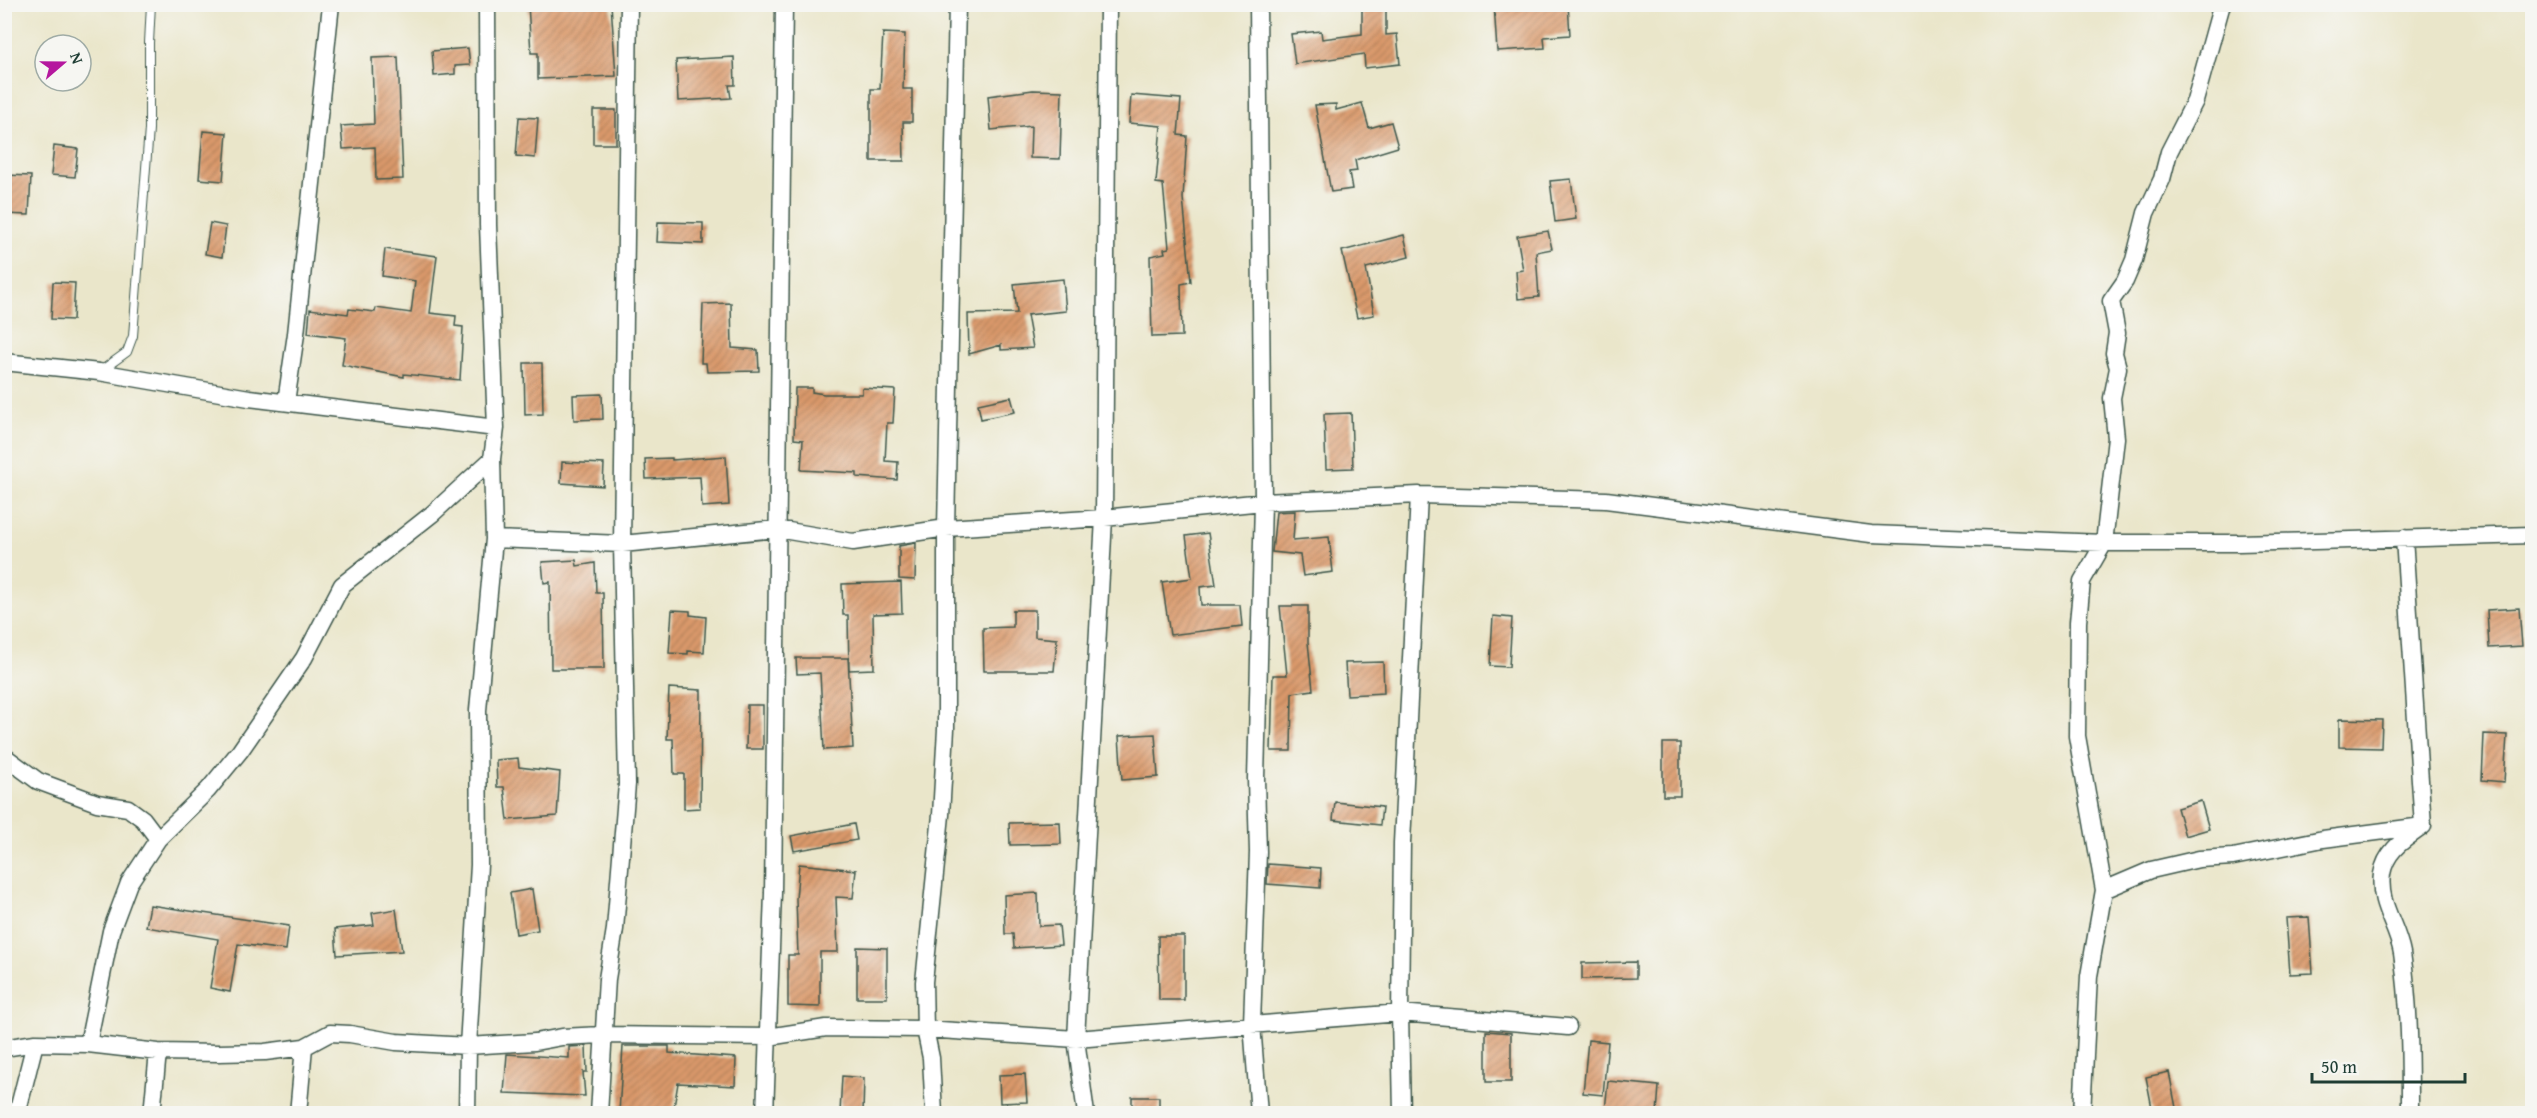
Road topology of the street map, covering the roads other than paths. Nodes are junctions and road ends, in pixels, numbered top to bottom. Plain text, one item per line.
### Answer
1 (151, 4) edge
2 (331, 4) edge
3 (487, 4) edge
4 (629, 4) edge
5 (784, 4) edge
6 (957, 4) edge
7 (1108, 4) edge
8 (1258, 4) edge
9 (2222, 4) edge
10 (4, 362) edge
11 (99, 372) junction
12 (286, 402) junction
13 (496, 428) junction
14 (492, 459) junction
15 (1419, 495) junction
16 (1263, 502) junction
17 (1104, 518) junction
18 (946, 528) junction
19 (777, 529) junction
20 (2532, 535) edge
21 (2404, 538) junction
22 (494, 539) junction
23 (2104, 543) junction
24 (622, 544) junction
25 (4, 756) edge
26 (2423, 826) junction
27 (158, 839) junction
28 (2104, 890) junction
29 (1400, 1013) junction
30 (1252, 1024) junction
31 (1568, 1027) dead end
32 (925, 1029) junction
33 (602, 1035) junction
34 (768, 1037) junction
35 (1076, 1039) junction
36 (35, 1043) junction
37 (88, 1044) junction
38 (468, 1046) junction
39 (304, 1047) junction
40 (4, 1048) edge
41 (158, 1052) junction
42 (17, 1113) edge
43 (152, 1113) edge
44 (298, 1113) edge
45 (467, 1113) edge
46 (599, 1113) edge
47 (765, 1113) edge
48 (934, 1113) edge
49 (1086, 1113) edge
50 (1259, 1113) edge
51 (1401, 1113) edge
52 (2082, 1113) edge
53 (2410, 1113) edge

1 - 11 lane
2 - 12 street
3 - 13 street
4 - 24 street
5 - 19 street
6 - 18 street
7 - 17 street
8 - 16 street
9 - 23 street
10 - 11 street
11 - 12 street
12 - 13 street
13 - 14 street
14 - 22 street
14 - 27 street
15 - 16 street
15 - 23 street
15 - 29 street
16 - 17 street
16 - 30 street
17 - 18 street
17 - 35 street
18 - 19 street
18 - 32 street
19 - 24 street
19 - 34 street
20 - 21 street
21 - 23 street
21 - 26 street
22 - 24 street
22 - 38 street
23 - 28 street
24 - 33 street
25 - 27 street
26 - 28 street
26 - 53 street
27 - 37 street
28 - 52 street
29 - 30 street
29 - 31 street
29 - 51 street
30 - 35 street
30 - 50 street
32 - 34 street
32 - 35 street
32 - 48 street
33 - 34 street
33 - 38 street
33 - 46 street
34 - 47 street
35 - 49 street
36 - 37 street
36 - 40 street
36 - 42 street
37 - 41 street
38 - 39 street
38 - 45 street
39 - 41 street
39 - 44 street
41 - 43 street

